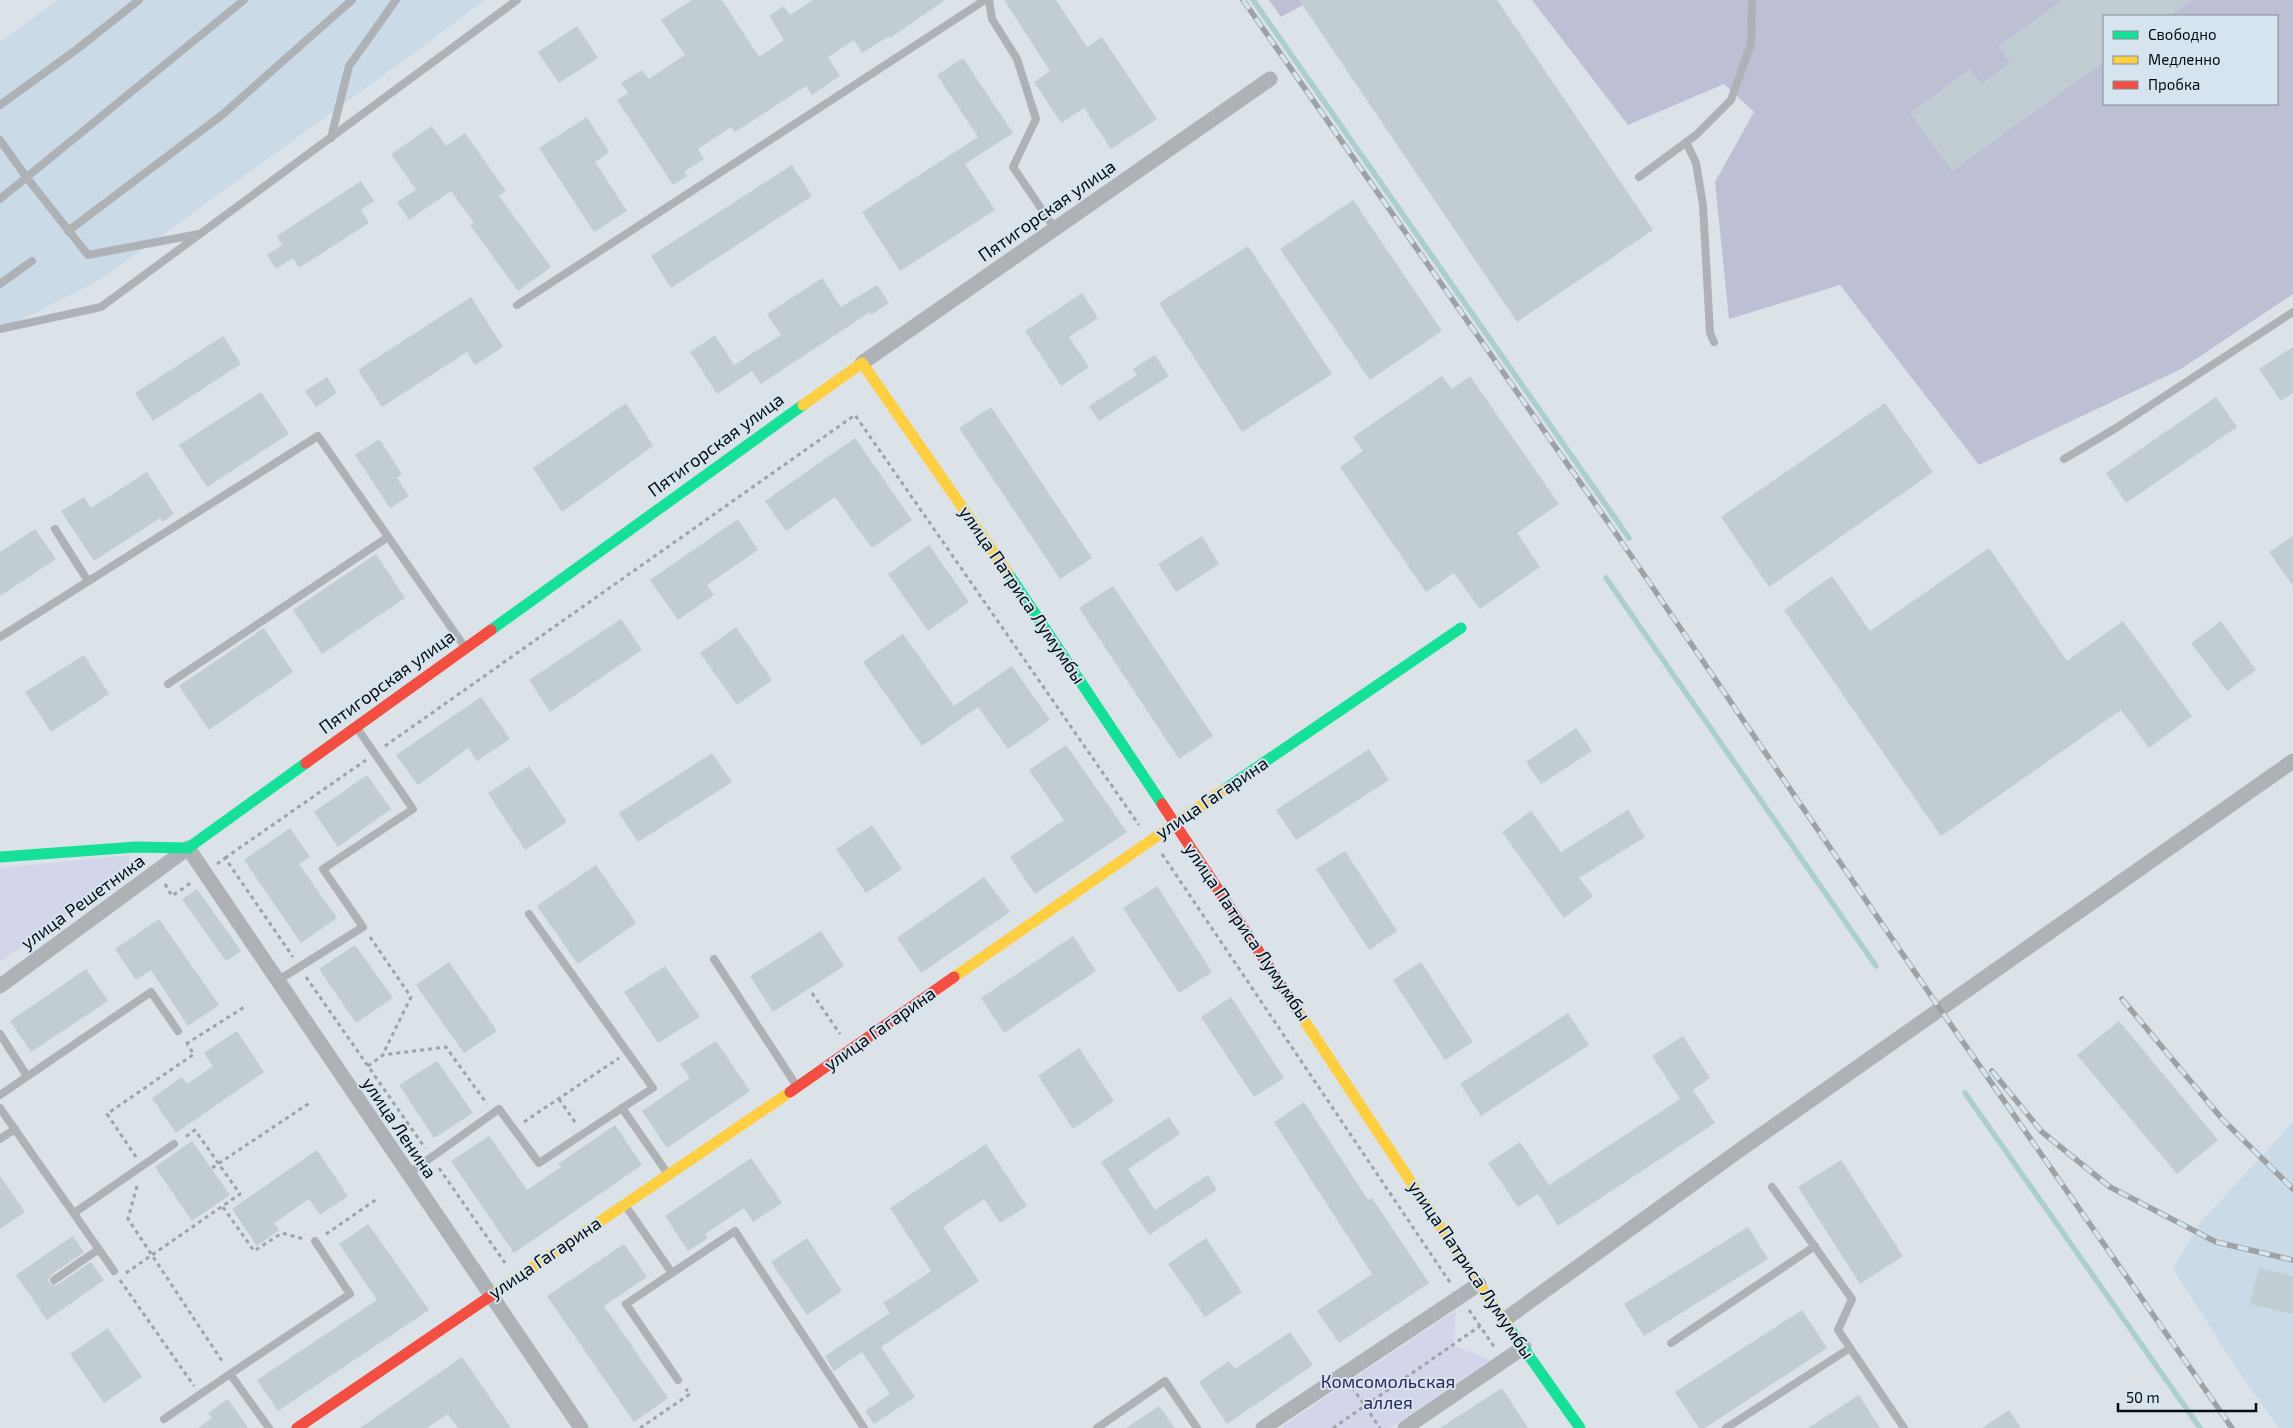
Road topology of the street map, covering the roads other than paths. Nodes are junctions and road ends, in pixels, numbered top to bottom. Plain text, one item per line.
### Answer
1 (138, 0) edge
2 (244, 0) edge
3 (352, 0) edge
4 (396, 0) edge
5 (517, 0) edge
6 (987, 0) edge
7 (1755, 0) edge
8 (1270, 78) dead end
9 (0, 105) edge
10 (331, 138) junction
11 (0, 140) edge
12 (1686, 142) junction
13 (1639, 177) dead end
14 (27, 178) junction
15 (0, 199) edge
16 (1054, 229) junction
17 (68, 231) junction
18 (200, 234) junction
19 (32, 260) dead end
20 (0, 284) edge
21 (517, 305) dead end
22 (2293, 312) edge
23 (0, 329) edge
24 (1714, 342) dead end
25 (862, 364) junction
26 (2064, 459) dead end
27 (55, 529) dead end
28 (388, 537) junction
29 (88, 581) junction
30 (1461, 628) dead end
31 (0, 637) edge
32 (466, 648) junction
33 (168, 684) dead end
34 (356, 727) junction
35 (2293, 761) edge
36 (1175, 823) junction
37 (188, 848) junction
38 (0, 857) edge
39 (529, 914) dead end
40 (714, 959) dead end
41 (277, 981) junction
42 (0, 986) edge
43 (178, 1031) road end
44 (0, 1034) edge
45 (27, 1076) junction
46 (797, 1087) junction
47 (0, 1095) edge
48 (0, 1108) edge
49 (622, 1108) junction
50 (15, 1129) junction
51 (0, 1139) edge
52 (174, 1144) road end
53 (408, 1174) junction
54 (668, 1174) junction
55 (1772, 1187) dead end
56 (624, 1204) junction
57 (74, 1213) junction
58 (315, 1241) road end
59 (1815, 1246) junction
60 (99, 1249) junction
61 (114, 1270) dead end
62 (672, 1273) junction
63 (54, 1280) dead end
64 (1479, 1284) junction
65 (491, 1295) junction
66 (1504, 1320) junction
67 (1671, 1343) dead end
68 (1524, 1347) junction
69 (1850, 1348) junction
70 (230, 1374) junction
71 (678, 1380) road end
72 (164, 1419) dead end
73 (311, 1424) edge
74 (269, 1428) edge
75 (297, 1428) edge
76 (581, 1428) edge
77 (864, 1428) edge
78 (1097, 1428) edge
79 (1197, 1428) edge
80 (1263, 1428) edge
81 (1405, 1428) edge
82 (1580, 1428) edge
83 (1726, 1428) edge
84 (1904, 1428) edge

1 - 9 lane
2 - 14 lane
3 - 17 lane
4 - 10 lane
5 - 10 lane
6 - 16 lane
6 - 21 lane
7 - 12 lane
8 - 16 street, Пятигорская улица
10 - 18 lane
11 - 14 lane
12 - 13 lane
12 - 24 lane
14 - 15 lane
14 - 17 lane
16 - 25 street, Пятигорская улица
17 - 18 lane
18 - 23 lane
19 - 20 lane
22 - 26 lane
25 - 32 street, Пятигорская улица
25 - 36 street, улица Патриса Лумумбы
27 - 29 lane
28 - 29 lane
28 - 32 lane
28 - 33 lane
29 - 31 lane
30 - 36 street, улица Гагарина
32 - 34 street, Пятигорская улица
34 - 37 street, Пятигорская улица
34 - 41 lane
35 - 66 street
36 - 46 street, улица Гагарина
36 - 64 street, улица Патриса Лумумбы
37 - 38 street
37 - 41 street, улица Ленина
37 - 42 street, улица Решетника
39 - 49 lane
40 - 46 lane
41 - 53 street, улица Ленина
43 - 45 lane
44 - 45 lane
45 - 47 lane
46 - 54 street, улица Гагарина
48 - 50 lane
49 - 53 lane
49 - 54 lane
50 - 51 lane
50 - 57 lane
52 - 57 lane
53 - 65 street, улица Ленина
54 - 56 street, улица Гагарина
55 - 59 lane
56 - 62 lane
56 - 65 street, улица Гагарина
57 - 60 lane
58 - 70 lane
59 - 67 lane
59 - 69 lane
60 - 61 lane
60 - 63 lane
62 - 71 lane
62 - 77 lane
64 - 66 street, улица Патриса Лумумбы
64 - 80 street
65 - 73 street, улица Гагарина
65 - 76 street, улица Ленина
66 - 68 street, улица Патриса Лумумбы
68 - 81 street
68 - 82 street, улица Патриса Лумумбы
69 - 83 lane
69 - 84 lane
70 - 72 lane
70 - 74 lane
73 - 75 street, улица Гагарина
78 - 79 lane

